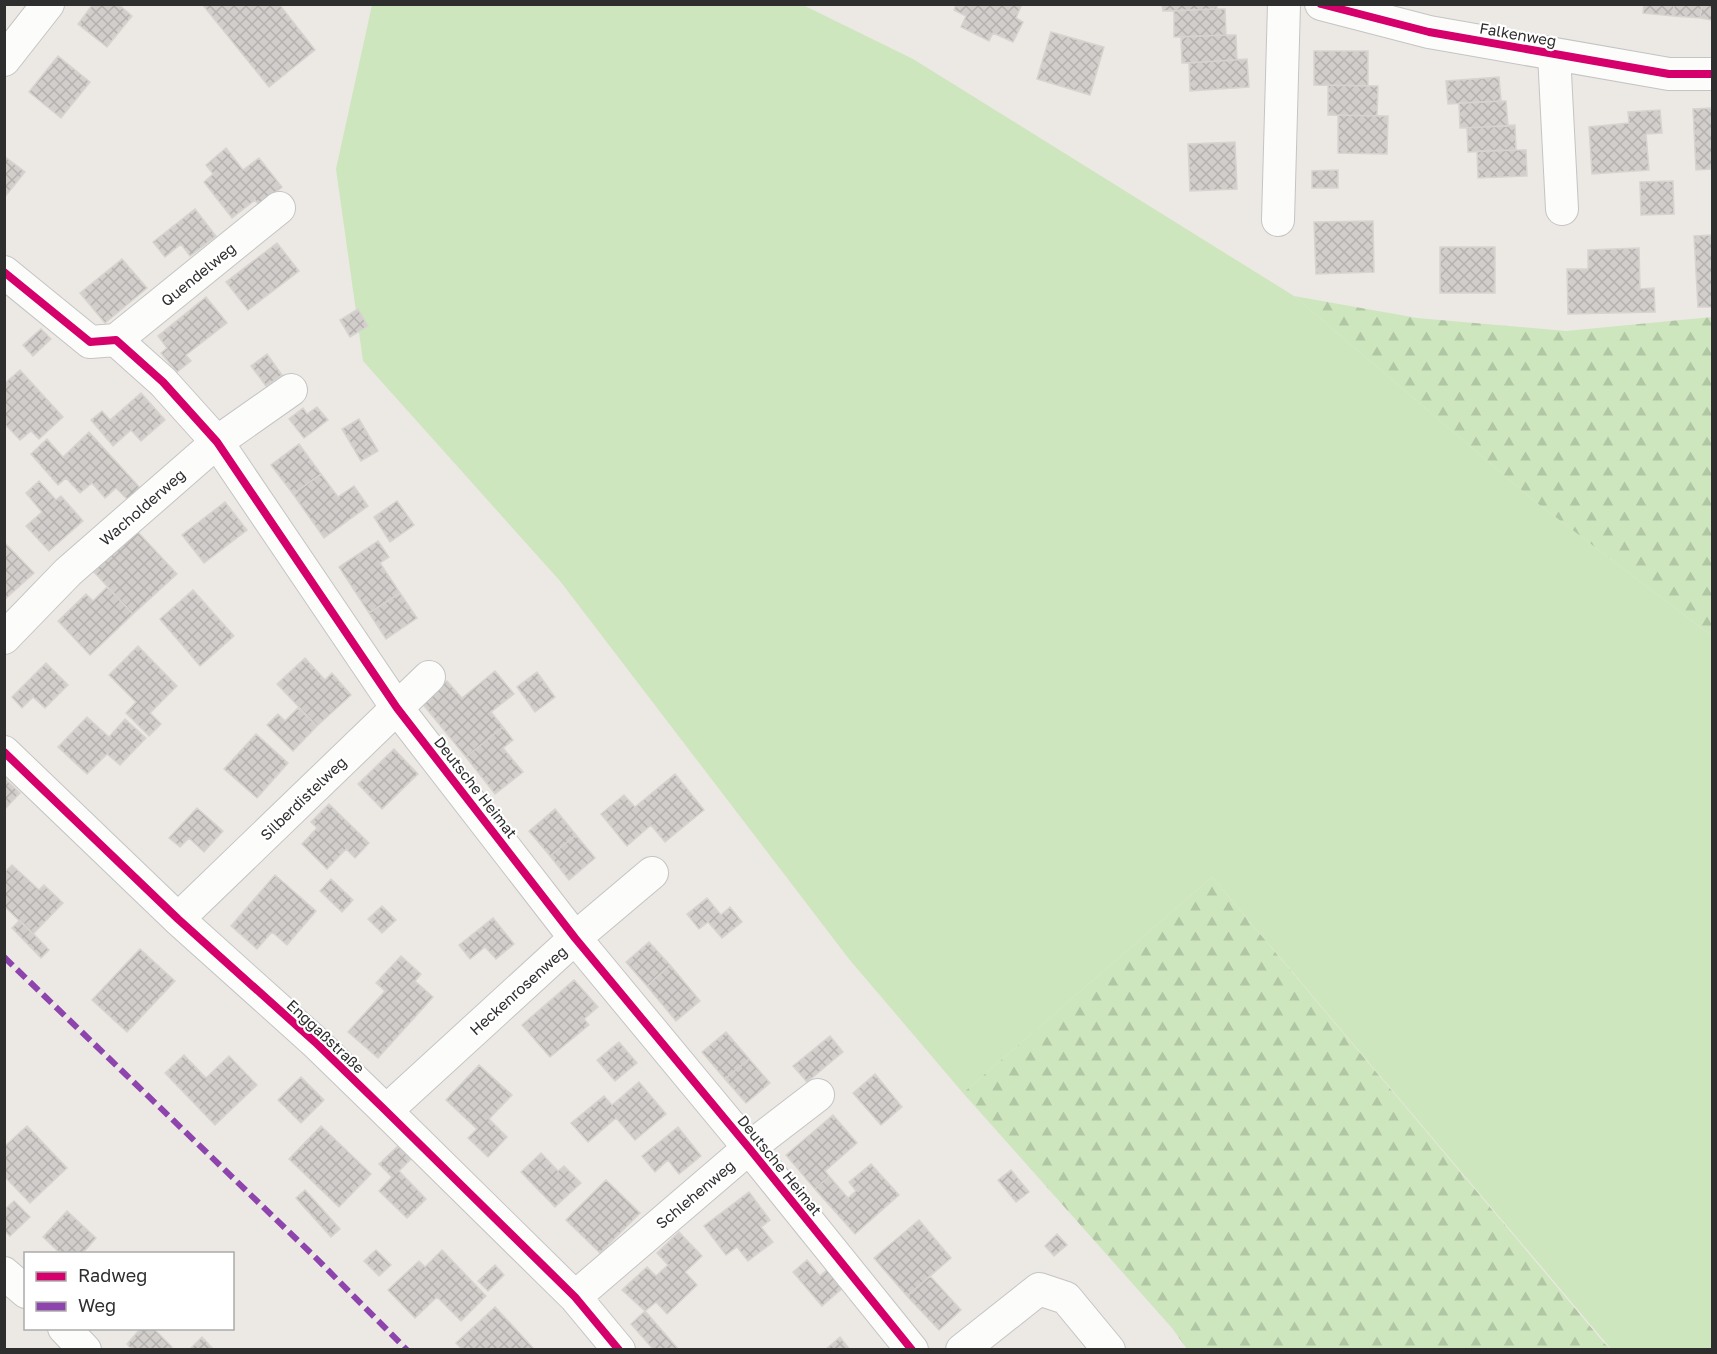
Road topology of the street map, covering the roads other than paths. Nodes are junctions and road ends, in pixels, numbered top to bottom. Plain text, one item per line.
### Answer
1 (48, 4) edge
2 (1284, 4) edge
3 (1321, 4) edge
4 (1554, 54) junction
5 (4, 60) edge
6 (1713, 74) edge
7 (279, 208) dead end
8 (1562, 209) dead end
9 (1278, 220) dead end
10 (4, 272) edge
11 (116, 340) junction
12 (291, 390) dead end
13 (217, 442) junction
14 (4, 638) edge
15 (429, 677) dead end
16 (397, 708) junction
17 (4, 752) edge
18 (652, 873) dead end
19 (178, 919) junction
20 (575, 938) junction
21 (818, 1095) dead end
22 (386, 1111) junction
23 (749, 1148) junction
24 (4, 1273) edge
25 (24, 1290) edge
26 (575, 1297) junction
27 (65, 1330) edge
28 (85, 1350) edge
29 (619, 1350) edge
30 (912, 1350) edge
31 (962, 1350) edge
32 (1109, 1350) edge

1 - 5 street
2 - 9 street
3 - 4 street, Falkenweg
4 - 6 street, Falkenweg
4 - 8 street, Falkenweg
7 - 11 street, Quendelweg
10 - 11 street
11 - 13 street, Deutsche Heimat
12 - 13 street, Wacholderweg
13 - 14 street, Wacholderweg
13 - 16 street, Deutsche Heimat
15 - 16 street, Silberdistelweg
16 - 19 street, Silberdistelweg
16 - 20 street, Deutsche Heimat
17 - 19 street, Enggaßstraße
18 - 20 street, Heckenrosenweg
19 - 22 street, Enggaßstraße
20 - 22 street, Heckenrosenweg
20 - 23 street, Deutsche Heimat
21 - 23 street, Schlehenweg
22 - 26 street, Enggaßstraße
23 - 26 street, Schlehenweg
23 - 30 street, Deutsche Heimat
24 - 25 street
26 - 29 street, Enggaßstraße
27 - 28 street
31 - 32 street

